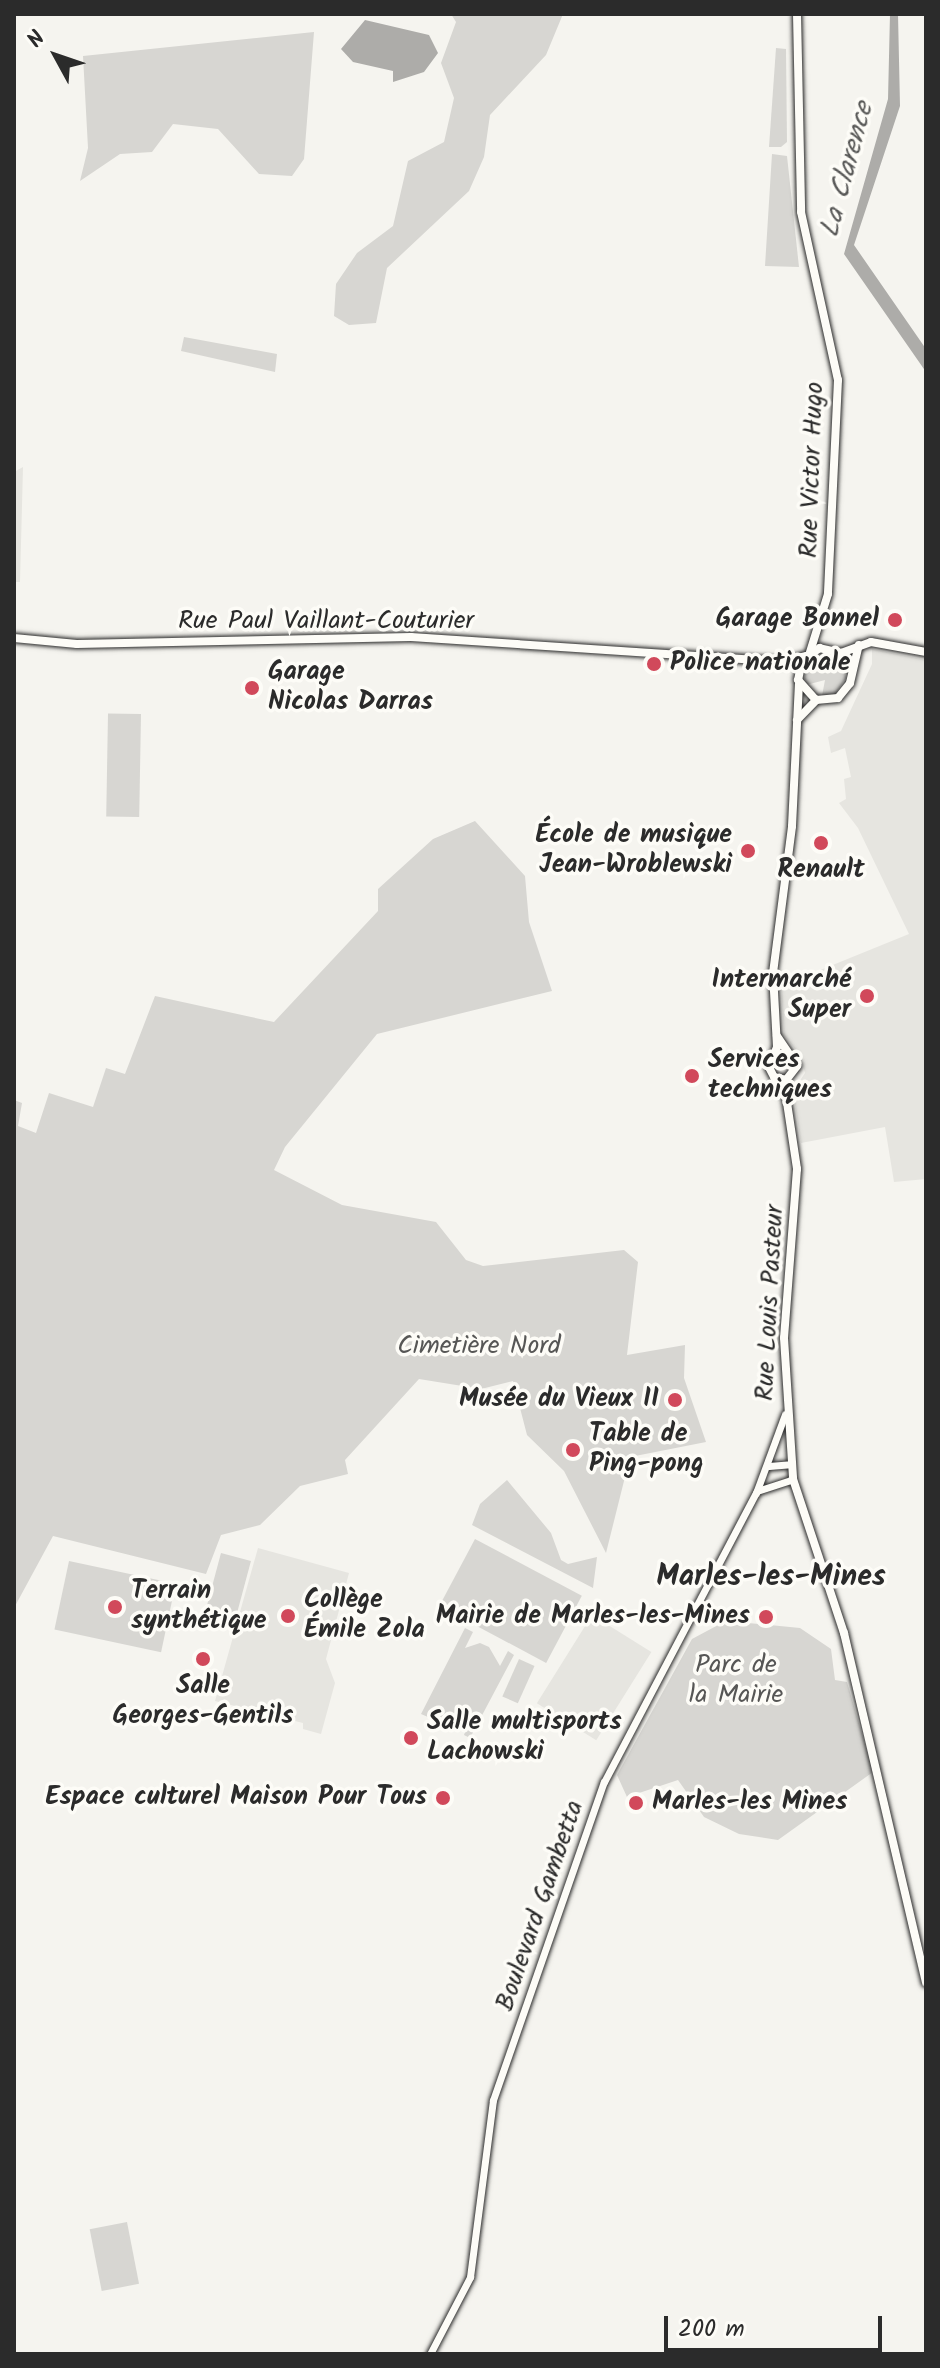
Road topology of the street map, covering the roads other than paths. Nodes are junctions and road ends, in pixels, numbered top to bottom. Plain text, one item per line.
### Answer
1 (797, 14) edge
2 (821, 627) junction
3 (14, 638) edge
4 (859, 645) junction
5 (831, 649) junction
6 (926, 652) edge
7 (841, 653) junction
8 (808, 654) junction
9 (783, 662) junction
10 (851, 669) junction
11 (799, 680) junction
12 (816, 700) junction
13 (795, 724) junction
14 (777, 1036) junction
15 (788, 1054) junction
16 (774, 1056) junction
17 (789, 1079) junction
18 (777, 1080) junction
19 (786, 1096) junction
20 (785, 1414) junction
21 (790, 1464) junction
22 (769, 1466) junction
23 (793, 1479) junction
24 (756, 1493) junction
25 (926, 1982) edge
26 (430, 2354) edge

1 - 2 main road, Rue Victor Hugo
2 - 5 main road
2 - 8 main road, Rue Victor Hugo
3 - 9 main road, Rue Paul Vaillant-Couturier
4 - 6 main road
4 - 7 main road
4 - 10 main road
5 - 7 main road
5 - 8 main road
7 - 10 main road
8 - 9 main road, Rue Paul Vaillant-Couturier
8 - 11 main road
9 - 11 main road
10 - 12 main road
11 - 12 main road
11 - 13 main road
12 - 13 main road
13 - 14 main road
14 - 15 main road
14 - 16 main road
15 - 16 main road
15 - 17 main road
16 - 18 main road
17 - 18 main road
17 - 19 main road, Rue Louis Pasteur
18 - 19 main road, Rue Louis Pasteur
19 - 20 main road, Rue Louis Pasteur
20 - 21 main road, Rue Louis Pasteur
20 - 22 street, Boulevard Gambetta
21 - 22 street
21 - 23 main road, Rue Louis Pasteur
22 - 24 street, Boulevard Gambetta
23 - 24 street
23 - 25 main road, Rue Louis Pasteur
24 - 26 street, Boulevard Gambetta

